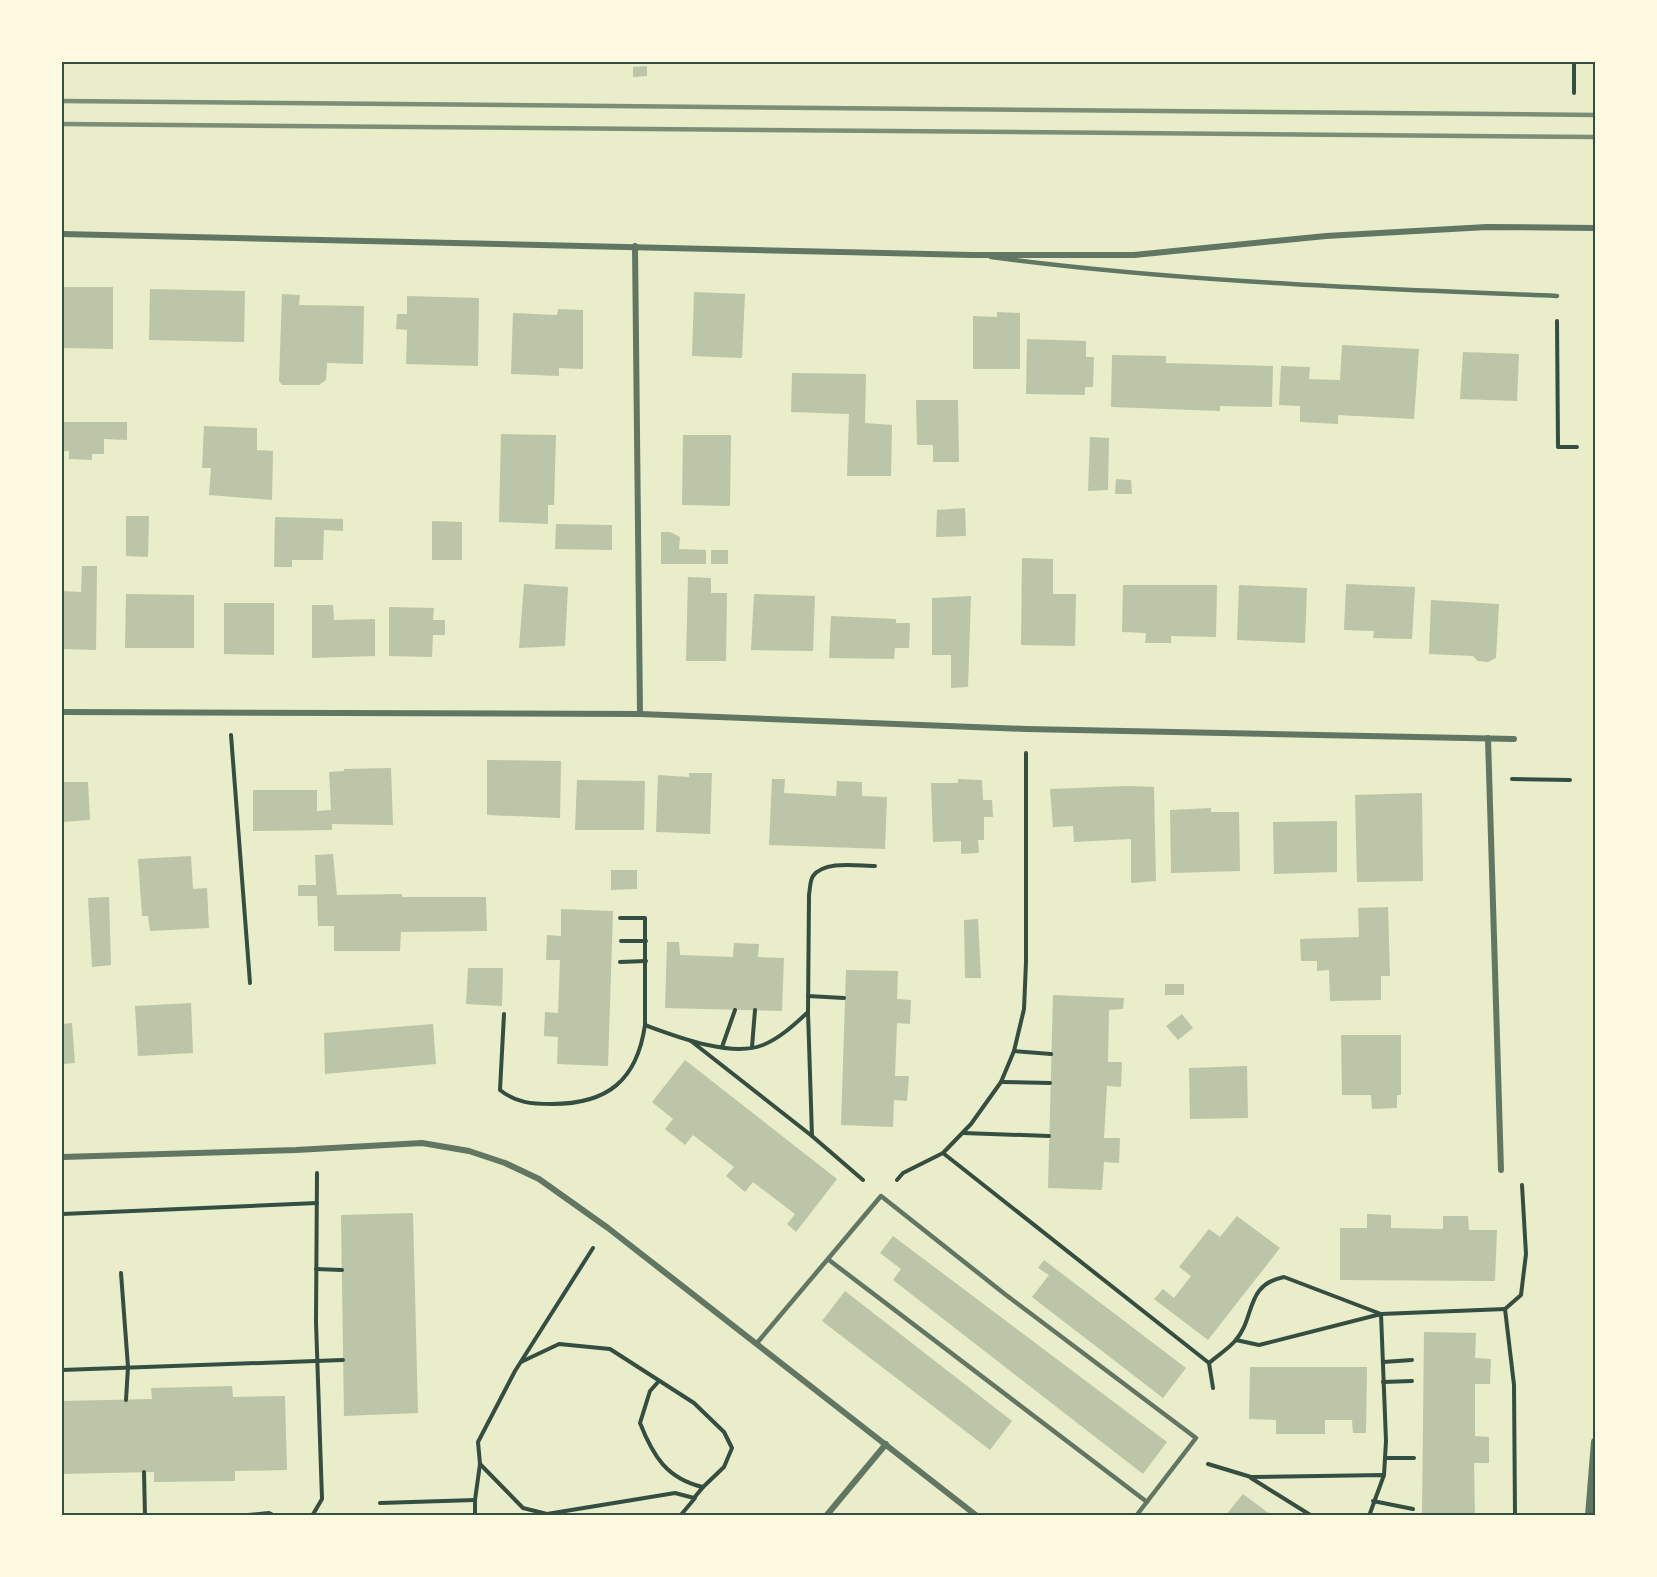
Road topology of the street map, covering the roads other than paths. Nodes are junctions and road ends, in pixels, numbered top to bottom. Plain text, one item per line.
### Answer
1 (1596, 228) edge
2 (62, 234) edge
3 (635, 246) junction
4 (972, 255) junction
5 (1557, 296) dead end
6 (62, 712) edge
7 (640, 714) junction
8 (1488, 738) junction
9 (1514, 739) dead end
10 (62, 1157) edge
11 (1501, 1170) road end
12 (829, 1260) junction
13 (757, 1344) junction
14 (1596, 1442) edge
15 (886, 1444) junction
16 (1148, 1502) junction
17 (826, 1515) edge
18 (977, 1515) edge
19 (1136, 1515) edge
20 (1590, 1515) edge

1 - 4 street
2 - 3 street
3 - 4 street
3 - 7 street
4 - 5 lane
6 - 7 street
7 - 8 street
8 - 9 street
8 - 11 street
10 - 13 street
12 - 13 lane
12 - 16 lane
12 - 16 lane
13 - 15 street
14 - 20 street
15 - 17 street
15 - 18 street
16 - 19 lane

